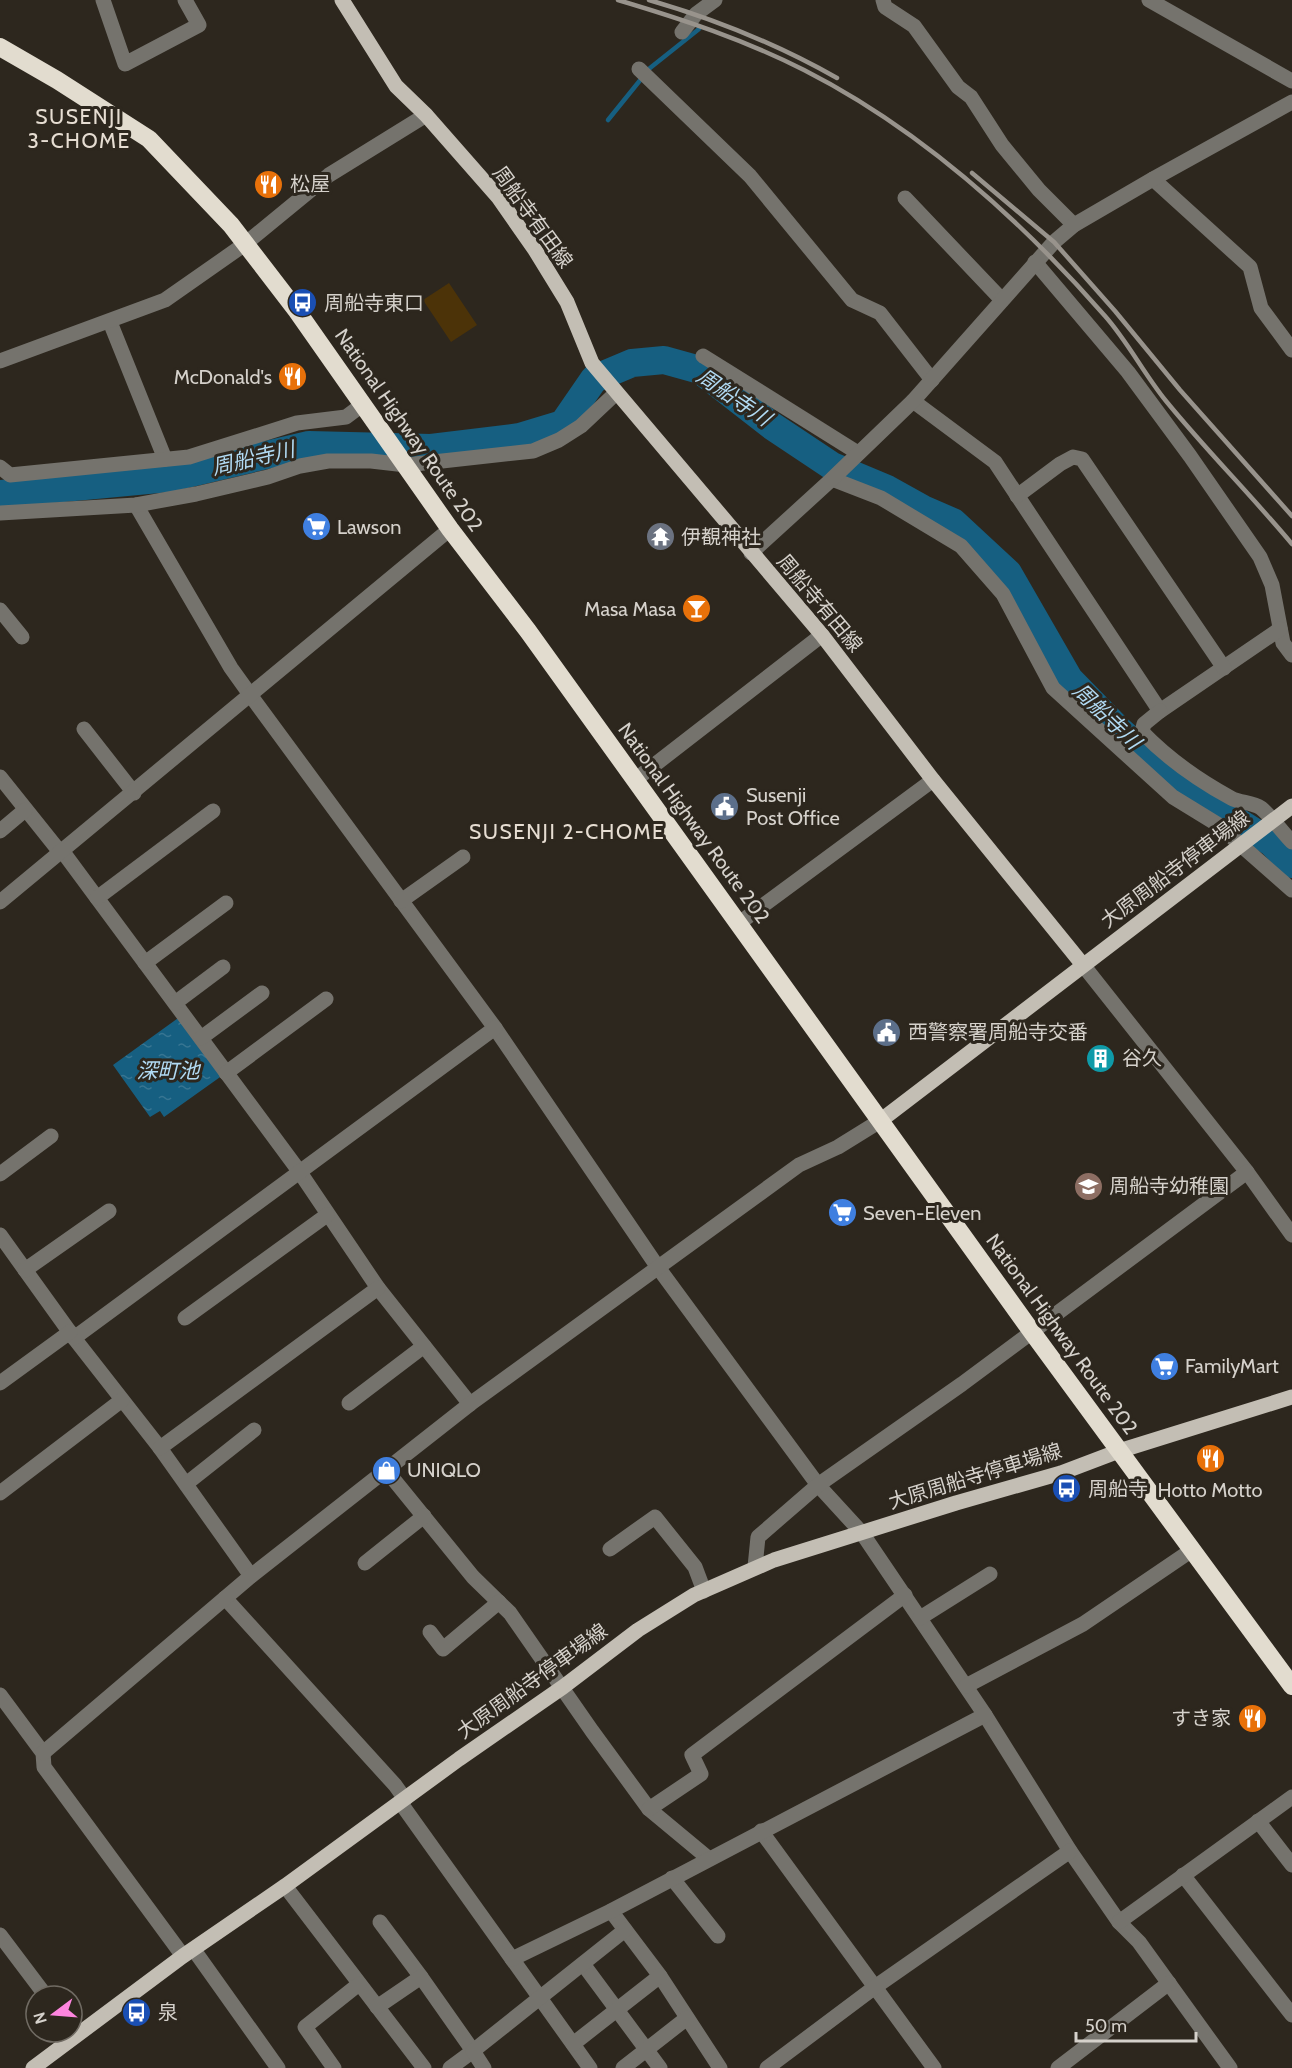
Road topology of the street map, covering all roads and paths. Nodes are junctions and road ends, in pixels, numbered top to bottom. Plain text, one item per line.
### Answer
1 (103, 0) edge
2 (185, 0) edge
3 (342, 0) edge
4 (716, 0) edge
5 (883, 0) edge
6 (1149, 0) edge
7 (682, 32) dead end
8 (1, 51) edge
9 (643, 73) dead end
10 (1292, 81) edge
11 (1292, 102) edge
12 (426, 115) junction
13 (1153, 179) junction
14 (905, 198) dead end
15 (1074, 225) junction
16 (245, 244) junction
17 (1035, 262) junction
18 (1002, 300) junction
19 (110, 322) junction
20 (1292, 350) edge
21 (703, 356) dead end
22 (0, 361) edge
23 (932, 380) junction
24 (616, 393) junction
25 (914, 401) junction
26 (362, 405) junction
27 (855, 457) junction
28 (165, 459) junction
29 (401, 459) junction
30 (0, 467) edge
31 (832, 479) junction
32 (1017, 496) junction
33 (136, 505) junction
34 (0, 513) edge
35 (450, 529) junction
36 (751, 553) junction
37 (0, 610) edge
38 (1280, 629) junction
39 (822, 635) junction
40 (22, 637) dead end
41 (1292, 655) edge
42 (1224, 668) junction
43 (251, 696) junction
44 (1160, 711) junction
45 (84, 729) dead end
46 (0, 777) edge
47 (634, 780) junction
48 (933, 780) junction
49 (134, 793) junction
50 (1292, 806) edge
51 (25, 810) junction
52 (213, 811) dead end
53 (1272, 822) junction
54 (0, 831) edge
55 (1246, 842) junction
56 (1292, 842) edge
57 (63, 852) junction
58 (463, 857) dead end
59 (1292, 890) edge
60 (97, 898) junction
61 (401, 901) junction
62 (0, 902) edge
63 (226, 903) dead end
64 (738, 924) junction
65 (145, 963) junction
66 (1083, 965) junction
67 (223, 967) dead end
68 (262, 993) dead end
69 (326, 999) dead end
70 (175, 1003) junction
71 (495, 1028) junction
72 (201, 1038) junction
73 (226, 1073) junction
74 (880, 1121) junction
75 (51, 1136) dead end
76 (299, 1171) junction
77 (1247, 1172) junction
78 (0, 1174) edge
79 (109, 1211) dead end
80 (327, 1215) junction
81 (0, 1235) edge
82 (1292, 1235) edge
83 (657, 1266) junction
84 (25, 1270) junction
85 (378, 1288) junction
86 (185, 1318) dead end
87 (1032, 1332) junction
88 (72, 1335) junction
89 (424, 1346) junction
90 (0, 1383) edge
91 (1292, 1397) edge
92 (122, 1400) junction
93 (349, 1403) dead end
94 (470, 1404) junction
95 (254, 1430) dead end
96 (160, 1448) junction
97 (1119, 1451) junction
98 (386, 1470) junction
99 (186, 1484) junction
100 (818, 1485) junction
101 (0, 1493) edge
102 (424, 1516) junction
103 (862, 1533) junction
104 (610, 1549) dead end
105 (1192, 1550) junction
106 (365, 1563) dead end
107 (755, 1568) junction
108 (990, 1574) dead end
109 (251, 1576) junction
110 (704, 1591) junction
111 (905, 1594) junction
112 (225, 1598) junction
113 (499, 1602) junction
114 (920, 1618) junction
115 (430, 1632) dead end
116 (966, 1686) junction
117 (1292, 1686) edge
118 (563, 1687) junction
119 (0, 1695) edge
120 (985, 1715) junction
121 (43, 1753) junction
122 (1292, 1797) edge
123 (403, 1800) junction
124 (648, 1809) junction
125 (1258, 1821) junction
126 (761, 1831) junction
127 (1070, 1851) junction
128 (708, 1858) junction
129 (1292, 1865) edge
130 (1184, 1875) junction
131 (672, 1878) junction
132 (285, 1886) junction
133 (610, 1911) junction
134 (380, 1922) dead end
135 (1119, 1922) junction
136 (625, 1930) junction
137 (0, 1935) edge
138 (718, 1936) dead end
139 (188, 1953) junction
140 (512, 1959) junction
141 (583, 1964) junction
142 (660, 1976) junction
143 (421, 1977) junction
144 (1169, 1983) junction
145 (36, 1984) edge
146 (359, 1984) junction
147 (875, 1988) junction
148 (540, 1998) junction
149 (377, 2007) junction
150 (617, 2010) junction
151 (1292, 2015) edge
152 (687, 2018) junction
153 (84, 2027) edge
154 (62, 2044) edge
155 (573, 2044) junction
156 (646, 2050) junction
157 (473, 2051) junction
158 (926, 2065) edge
159 (715, 2066) edge
160 (1226, 2067) edge
161 (33, 2068) edge
162 (278, 2068) edge
163 (334, 2068) edge
164 (424, 2068) edge
165 (450, 2068) edge
166 (484, 2068) edge
167 (590, 2068) edge
168 (623, 2068) edge
169 (660, 2068) edge
170 (767, 2068) edge
171 (1058, 2068) edge

1 - 2 street
3 - 12 main road, 周船寺有田線
4 - 7 street
5 - 15 street
6 - 10 street
8 - 16 highway, National Highway Route 202
9 - 23 street
11 - 13 street
12 - 16 street
12 - 24 main road, 周船寺有田線
13 - 15 street
13 - 20 street
14 - 18 street
15 - 17 street
16 - 19 street
16 - 26 highway, National Highway Route 202
17 - 18 street
17 - 38 street
18 - 23 street
19 - 22 street
19 - 28 street
21 - 27 street
23 - 25 street
24 - 29 street
24 - 36 main road, 周船寺有田線
25 - 27 street
25 - 32 street
26 - 28 street
26 - 29 highway, National Highway Route 202
27 - 31 street
28 - 30 street
29 - 33 street
29 - 35 highway, National Highway Route 202
31 - 36 street
31 - 55 street
32 - 42 street
32 - 44 street
33 - 34 street
33 - 43 street
35 - 43 street
35 - 47 highway, National Highway Route 202
36 - 39 main road, 周船寺有田線
37 - 40 street
38 - 41 street
38 - 42 street
39 - 47 street
39 - 48 main road, 周船寺有田線
42 - 44 street
43 - 49 street
43 - 61 street
44 - 53 street
45 - 49 street
46 - 51 street
47 - 64 highway, National Highway Route 202
48 - 64 street
48 - 66 main road, 周船寺有田線
49 - 57 street
50 - 53 main road, 大原周船寺停車場線
51 - 54 street
51 - 57 street
52 - 60 street
53 - 55 main road, 大原周船寺停車場線
53 - 56 street
55 - 59 street
55 - 66 main road, 大原周船寺停車場線
57 - 60 street
57 - 62 street
58 - 61 street
60 - 65 street
61 - 71 street
63 - 65 street
64 - 74 highway, National Highway Route 202
65 - 70 street
66 - 74 main road
66 - 77 street
67 - 70 street
68 - 72 street
69 - 73 street
70 - 72 street
71 - 76 street
71 - 83 street
72 - 73 street
73 - 76 street
74 - 83 street
74 - 87 highway, National Highway Route 202
75 - 78 street
76 - 80 street
76 - 88 street
77 - 82 street
77 - 87 street
79 - 84 street
80 - 85 street
80 - 86 street
81 - 84 street
83 - 94 street
83 - 100 street
84 - 88 street
85 - 89 street
85 - 96 street
87 - 97 highway, National Highway Route 202
87 - 100 street
88 - 90 street
88 - 92 street
89 - 93 street
89 - 94 street
91 - 97 main road, 大原周船寺停車場線
92 - 96 street
92 - 101 street
94 - 98 street
95 - 99 street
96 - 99 street
97 - 103 main road, 大原周船寺停車場線
97 - 105 highway, National Highway Route 202
98 - 102 street
98 - 109 street
99 - 109 street
100 - 103 street
100 - 107 street
102 - 106 street
102 - 113 street
103 - 107 main road, 大原周船寺停車場線
103 - 111 street
104 - 110 street
105 - 116 street
105 - 117 highway, National Highway Route 202
107 - 110 main road, 大原周船寺停車場線
108 - 114 street
109 - 112 street
110 - 118 main road, 大原周船寺停車場線
111 - 114 street
111 - 124 street
112 - 121 street
112 - 123 street
113 - 115 street
113 - 118 street
114 - 116 street
116 - 120 street
118 - 123 main road, 大原周船寺停車場線
118 - 124 street
119 - 121 street
120 - 126 street
120 - 127 street
121 - 139 street
122 - 125 street
123 - 132 main road, 大原周船寺停車場線
123 - 140 street
124 - 128 street
125 - 129 street
125 - 130 street
126 - 128 street
126 - 147 street
127 - 135 street
127 - 147 street
128 - 131 street
130 - 135 street
130 - 151 street
131 - 133 street
131 - 138 street
132 - 139 main road, 大原周船寺停車場線
132 - 146 street
133 - 136 street
133 - 140 street
134 - 143 street
135 - 144 street
136 - 141 street
136 - 142 street
137 - 145 street
139 - 153 main road, 大原周船寺停車場線
139 - 162 street
140 - 148 street
141 - 148 street
141 - 150 street
142 - 150 street
142 - 152 street
143 - 149 street
143 - 157 street
144 - 160 street
144 - 171 street
146 - 149 street
146 - 163 street
147 - 158 street
147 - 170 street
148 - 155 street
148 - 157 street
149 - 164 street
150 - 155 street
150 - 156 street
152 - 156 street
152 - 159 street
154 - 161 main road, 大原周船寺停車場線
155 - 167 street
156 - 168 street
156 - 169 street
157 - 165 street
157 - 166 street

